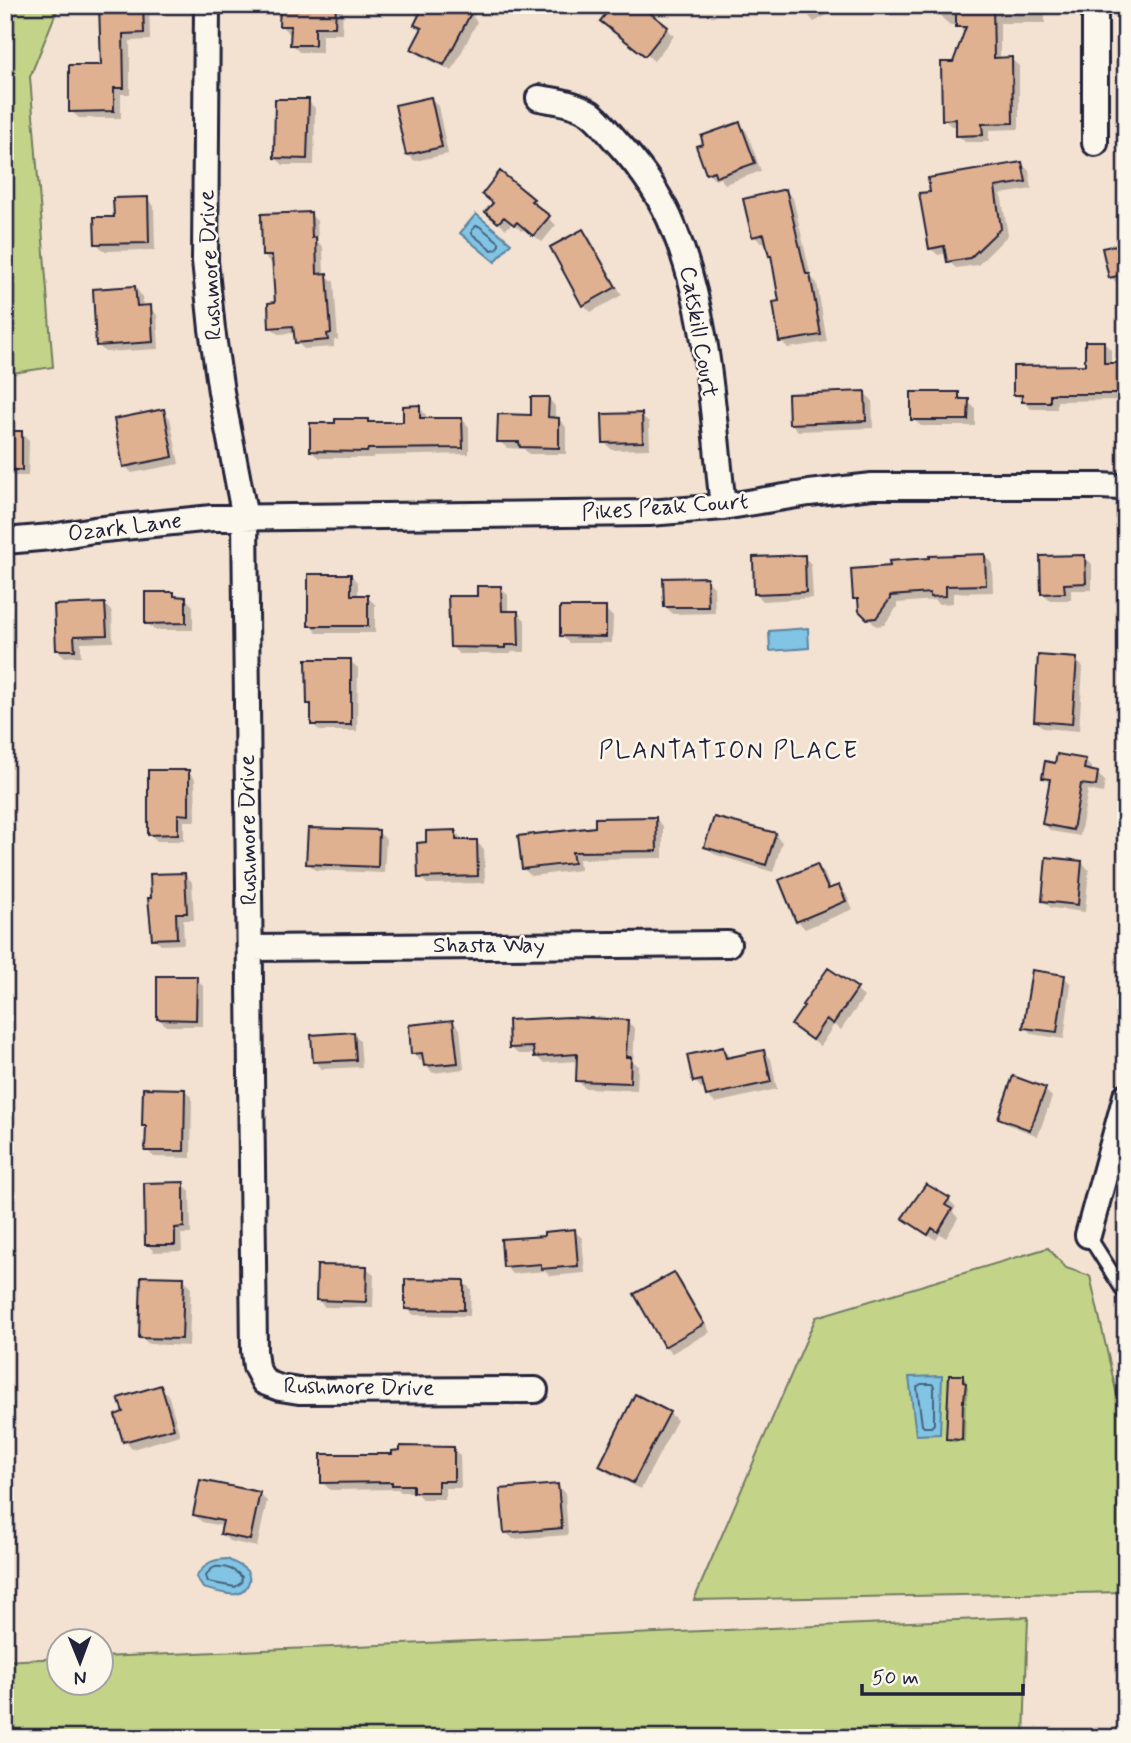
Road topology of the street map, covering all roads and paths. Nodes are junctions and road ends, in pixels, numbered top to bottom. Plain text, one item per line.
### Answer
1 (207, 5) edge
2 (1096, 5) edge
3 (539, 99) dead end
4 (1095, 143) dead end
5 (1126, 490) edge
6 (723, 507) junction
7 (244, 518) junction
8 (5, 541) edge
9 (728, 944) dead end
10 (250, 948) junction
11 (1126, 1096) edge
12 (1088, 1235) joint
13 (1126, 1295) edge
14 (536, 1390) dead end

1 - 7 street, Rushmore Drive
2 - 4 street
3 - 6 street, Catskill Court
5 - 6 street, Pikes Peak Court
6 - 7 street, Pikes Peak Court
7 - 8 street, Ozark Lane
7 - 10 street, Rushmore Drive
9 - 10 street, Shasta Way
10 - 14 street, Rushmore Drive
11 - 12 street
12 - 13 lane

